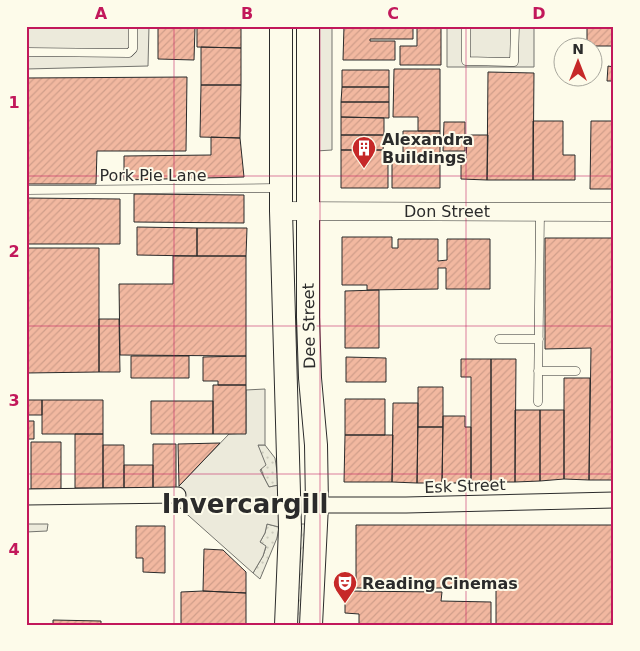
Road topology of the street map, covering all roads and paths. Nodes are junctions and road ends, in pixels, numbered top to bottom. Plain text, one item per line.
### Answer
1 (133, 26) edge
2 (281, 26) edge
3 (308, 26) edge
4 (466, 26) edge
5 (515, 26) edge
6 (26, 52) edge
7 (280, 188) junction
8 (26, 190) edge
9 (281, 211) junction
10 (308, 211) junction
11 (540, 212) junction
12 (614, 212) edge
13 (499, 339) dead end
14 (539, 339) junction
15 (538, 371) junction
16 (576, 371) dead end
17 (538, 402) dead end
18 (178, 494) dead end
19 (26, 497) edge
20 (614, 500) edge
21 (317, 505) junction
22 (286, 625) edge
23 (311, 625) edge

1 - 6 lane
2 - 7 main road, Dee Street
3 - 10 main road, Dee Street
4 - 5 lane
7 - 8 lane, Pork Pie Lane
7 - 9 main road, Dee Street
9 - 10 street, Don Street
9 - 22 main road, Dee Street
10 - 11 street, Don Street
10 - 21 main road, Dee Street
11 - 12 street, Don Street
11 - 14 lane
13 - 14 lane
14 - 15 lane
15 - 16 lane
15 - 17 lane
18 - 19 street
20 - 21 street, Esk Street
21 - 23 main road, Dee Street

